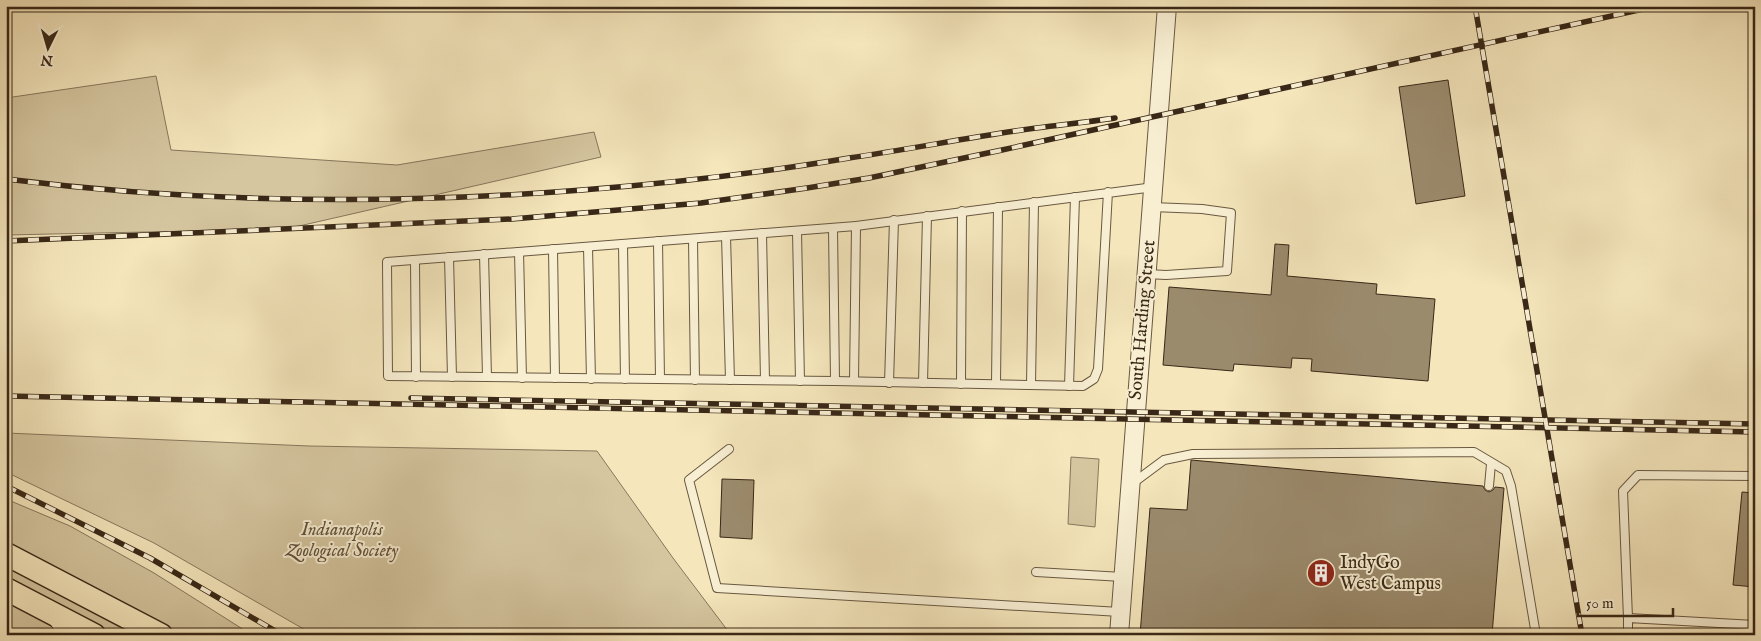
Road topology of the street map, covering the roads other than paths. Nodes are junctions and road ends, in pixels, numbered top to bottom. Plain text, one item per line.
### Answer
1 (1167, 6) edge
2 (1154, 187) junction
3 (1108, 192) junction
4 (1075, 197) junction
5 (1034, 202) junction
6 (998, 207) junction
7 (1152, 207) junction
8 (962, 211) junction
9 (927, 216) junction
10 (894, 220) junction
11 (856, 226) junction
12 (832, 228) junction
13 (798, 230) junction
14 (762, 233) junction
15 (726, 236) junction
16 (693, 239) junction
17 (658, 241) junction
18 (623, 244) junction
19 (588, 247) junction
20 (553, 249) junction
21 (519, 252) junction
22 (484, 254) junction
23 (449, 257) junction
24 (415, 260) junction
25 (1146, 274) junction
26 (416, 377) junction
27 (452, 377) junction
28 (487, 377) junction
29 (522, 378) junction
30 (555, 378) junction
31 (592, 378) junction
32 (626, 379) junction
33 (660, 379) junction
34 (695, 380) junction
35 (730, 380) junction
36 (765, 380) junction
37 (800, 381) junction
38 (835, 381) junction
39 (854, 381) junction
40 (889, 383) junction
41 (923, 383) junction
42 (961, 384) junction
43 (996, 384) junction
44 (1031, 385) junction
45 (1069, 386) junction
46 (729, 449) dead end
47 (1492, 464) junction
48 (1755, 476) edge
49 (1130, 485) junction
50 (1489, 486) dead end
51 (6, 554) edge
52 (1036, 572) dead end
53 (1123, 577) junction
54 (6, 589) edge
55 (44, 608) junction
56 (1120, 612) junction
57 (1628, 618) junction
58 (1755, 625) edge
59 (156, 634) edge
60 (63, 635) edge
61 (94, 635) edge
62 (1119, 635) edge
63 (1536, 635) edge
64 (1628, 635) edge

1 - 2 street, South Harding Street
2 - 3 lane
2 - 7 street, South Harding Street
3 - 4 lane
3 - 45 lane
4 - 5 lane
4 - 45 lane
5 - 6 lane
5 - 44 lane
6 - 8 lane
6 - 43 lane
7 - 25 street, South Harding Street
7 - 25 lane
8 - 9 lane
8 - 42 lane
9 - 10 lane
9 - 41 lane
10 - 11 lane
10 - 40 lane
11 - 12 lane
11 - 39 lane
12 - 13 lane
12 - 38 lane
13 - 14 lane
13 - 37 lane
14 - 15 lane
14 - 36 lane
15 - 16 lane
15 - 35 lane
16 - 17 lane
16 - 34 lane
17 - 18 lane
17 - 33 lane
18 - 19 lane
18 - 32 lane
19 - 20 lane
19 - 31 lane
20 - 21 lane
20 - 30 lane
21 - 22 lane
21 - 29 lane
22 - 23 lane
22 - 28 lane
23 - 24 lane
23 - 27 lane
24 - 26 lane
24 - 26 lane
25 - 49 street, South Harding Street
26 - 27 lane
27 - 28 lane
28 - 29 lane
29 - 30 lane
30 - 31 lane
31 - 32 lane
32 - 33 lane
33 - 34 lane
34 - 35 lane
35 - 36 lane
36 - 37 lane
37 - 38 lane
38 - 39 lane
39 - 40 lane
40 - 41 lane
41 - 42 lane
42 - 43 lane
43 - 44 lane
44 - 45 lane
46 - 56 lane
47 - 49 lane
47 - 50 lane
47 - 63 lane
48 - 57 lane
49 - 53 street, South Harding Street
51 - 59 main road
52 - 53 lane
53 - 56 street, South Harding Street
54 - 55 main road
55 - 60 lane
55 - 61 main road
56 - 62 street, South Harding Street
57 - 58 lane
57 - 64 lane

